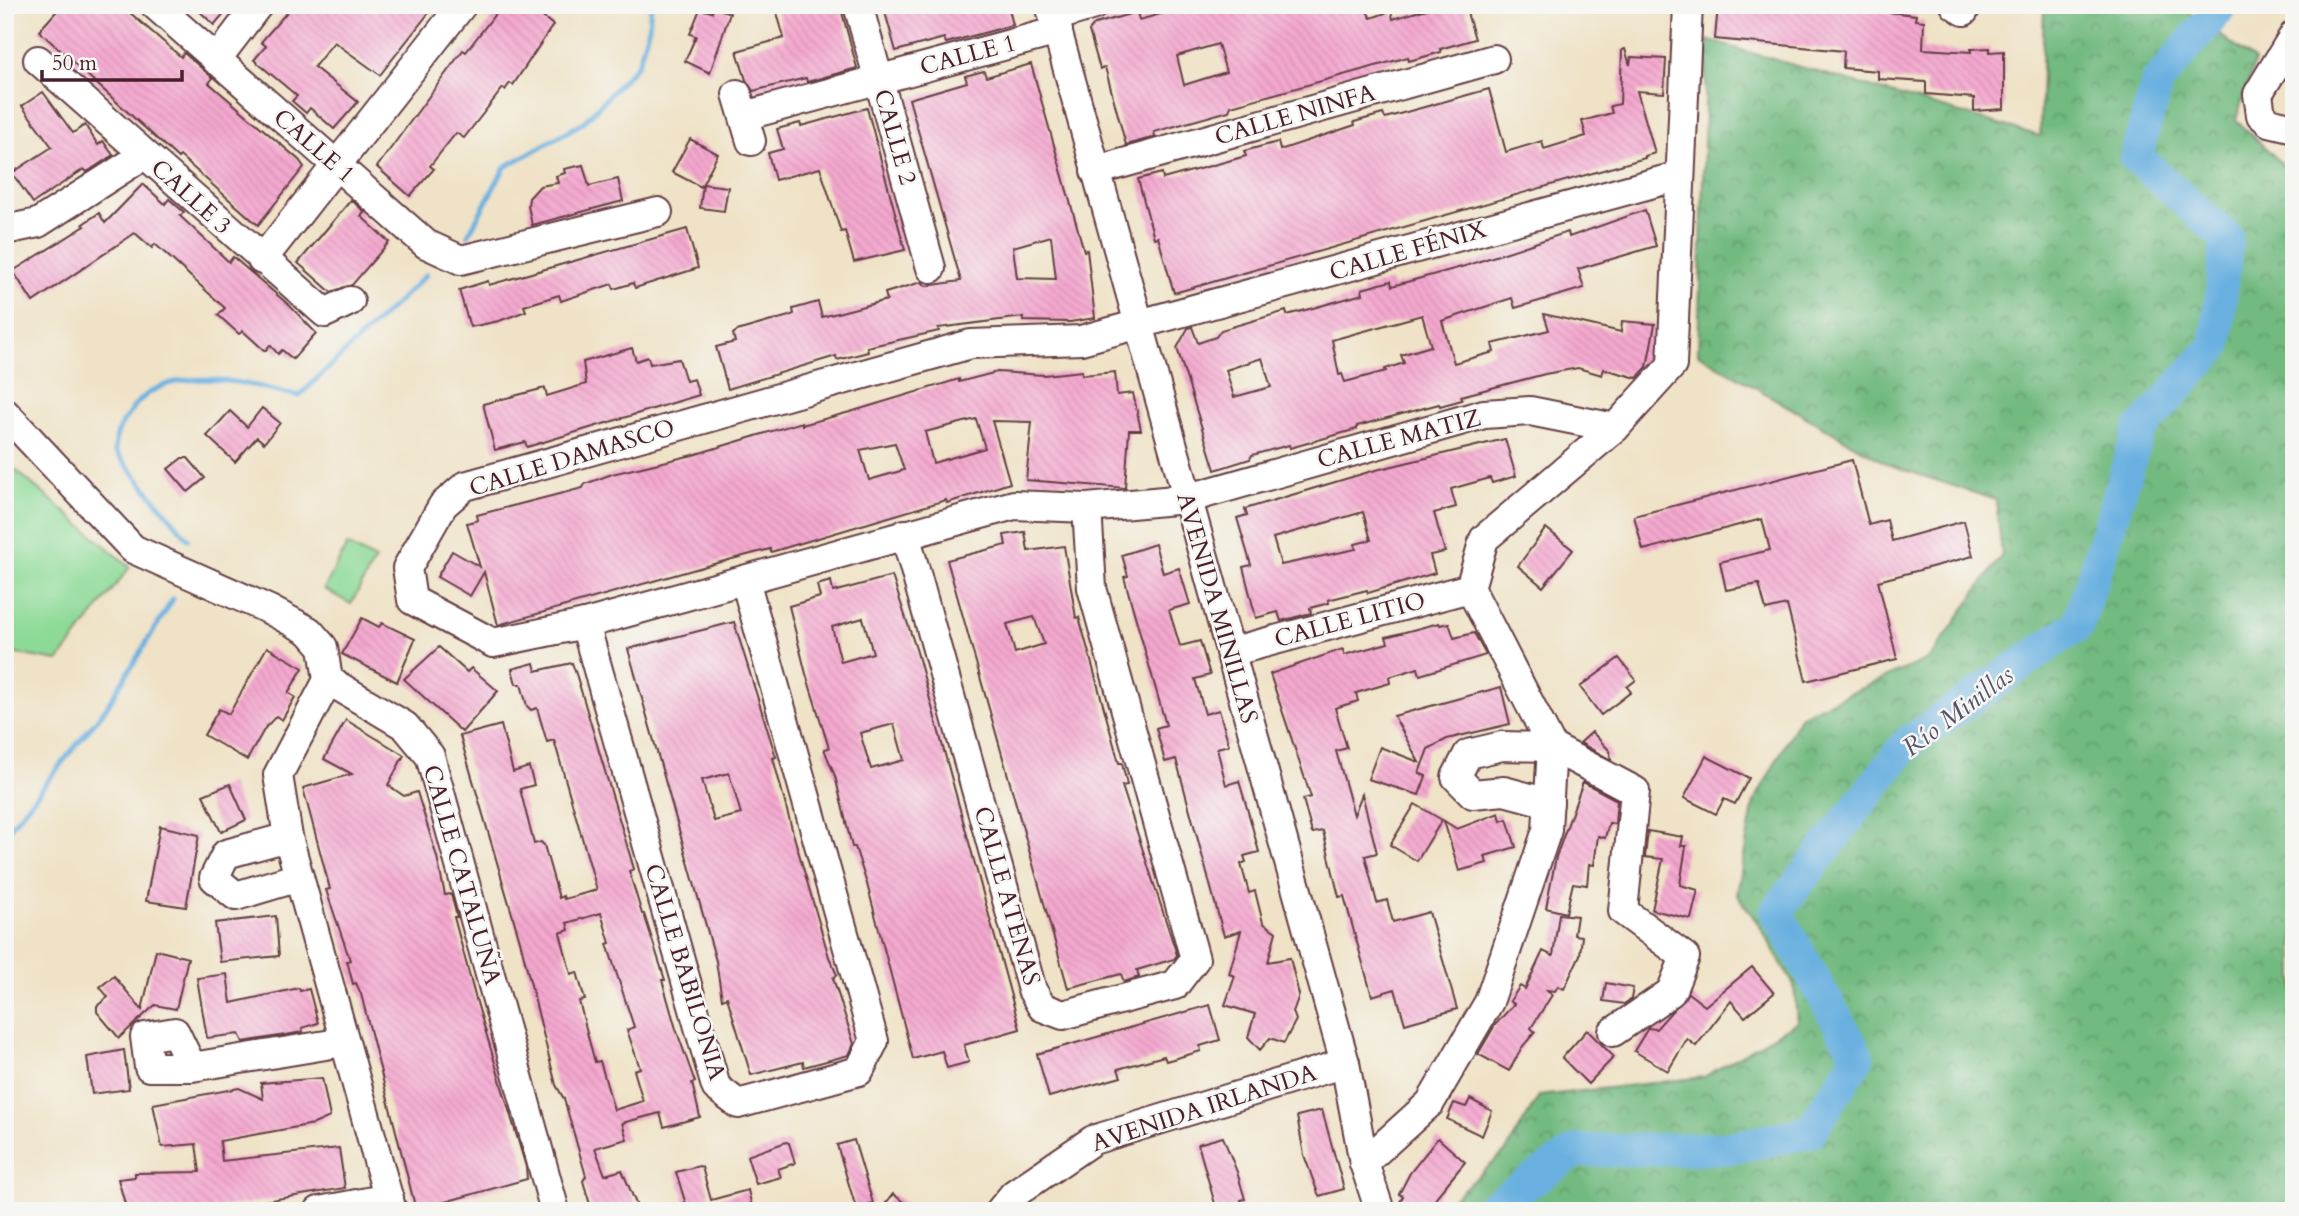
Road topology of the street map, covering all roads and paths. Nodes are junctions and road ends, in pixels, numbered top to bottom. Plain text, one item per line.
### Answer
1 (155, 5) edge
2 (258, 5) edge
3 (462, 5) edge
4 (858, 5) edge
5 (1094, 5) edge
6 (1688, 5) edge
7 (1054, 18) edge
8 (2294, 35) edge
9 (1494, 59) dead end
10 (37, 60) dead end
11 (216, 60) junction
12 (878, 79) junction
13 (744, 117) dead end
14 (2294, 128) edge
15 (144, 155) junction
16 (339, 167) junction
17 (1095, 171) junction
18 (1679, 176) junction
19 (658, 212) dead end
20 (5, 230) edge
21 (262, 260) junction
22 (931, 268) dead end
23 (349, 301) dead end
24 (1138, 326) junction
25 (5, 412) edge
26 (1615, 428) junction
27 (1186, 499) junction
28 (1087, 508) junction
29 (905, 534) junction
30 (744, 580) junction
31 (1469, 588) junction
32 (585, 624) junction
33 (1230, 652) junction
34 (328, 680) junction
35 (1552, 747) junction
36 (1549, 803) junction
37 (288, 837) junction
38 (299, 877) junction
39 (1613, 1032) dead end
40 (344, 1042) junction
41 (1345, 1063) junction
42 (192, 1067) dead end
43 (1364, 1163) junction
44 (390, 1205) edge
45 (1380, 1210) edge
46 (319, 1211) edge
47 (555, 1211) edge
48 (1000, 1211) edge

1 - 11 street, CALLE 1
2 - 11 street
3 - 16 street
4 - 12 street, CALLE 2
5 - 7 street, CALLE 1
6 - 18 street
7 - 12 street, CALLE 1
7 - 17 street, AVENIDA MINILLAS
8 - 14 street
9 - 17 street, CALLE NINFA
10 - 15 street, CALLE 3
11 - 16 street, CALLE 1
12 - 13 street, CALLE 1
12 - 22 street, CALLE 2
15 - 20 street
15 - 21 street, CALLE 3
16 - 19 street, CALLE 1
16 - 21 street
17 - 24 street, AVENIDA MINILLAS
18 - 24 street, CALLE FÉNIX
18 - 26 street
21 - 23 street, CALLE 3
24 - 27 street, AVENIDA MINILLAS
24 - 32 street, CALLE DAMASCO
25 - 34 street
26 - 27 street, CALLE MATIZ
26 - 31 street
27 - 28 street, CALLE DAMASCO
27 - 33 street, AVENIDA MINILLAS
28 - 29 street, CALLE DAMASCO
28 - 29 street, CALLE ATENAS
29 - 30 street, CALLE DAMASCO
30 - 32 street, CALLE DAMASCO
30 - 32 street, CALLE BABILONIA
31 - 33 street, CALLE LITIO
31 - 35 street
33 - 41 street, AVENIDA MINILLAS
34 - 37 street
34 - 47 street, CALLE CATALUÑA
35 - 36 street
35 - 36 street
35 - 39 street
36 - 43 street
37 - 38 street
37 - 38 street
38 - 40 street
40 - 42 street
40 - 44 street
41 - 43 street, AVENIDA MINILLAS
41 - 48 street, AVENIDA IRLANDA
43 - 45 street, AVENIDA MINILLAS
44 - 46 street

